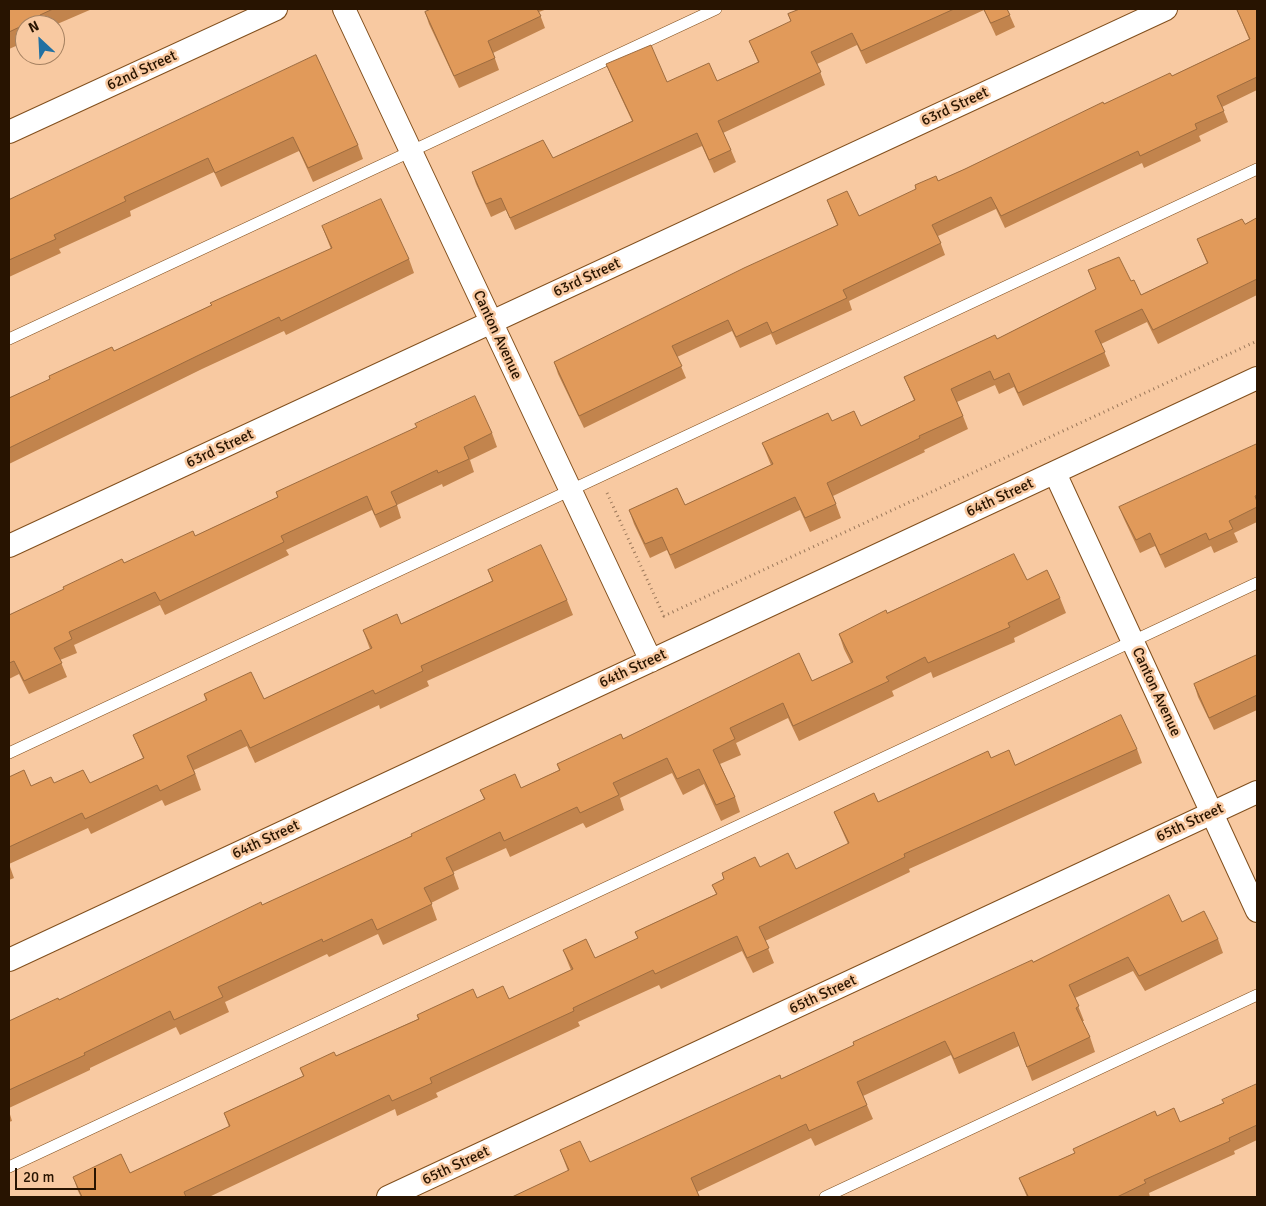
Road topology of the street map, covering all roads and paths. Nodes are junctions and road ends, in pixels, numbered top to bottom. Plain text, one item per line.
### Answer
1 (276, 9) edge
2 (344, 9) edge
3 (716, 9) edge
4 (1166, 9) edge
5 (9, 132) edge
6 (410, 150) junction
7 (1257, 169) edge
8 (491, 323) junction
9 (9, 339) edge
10 (1257, 341) edge
11 (1257, 378) edge
12 (1055, 473) junction
13 (599, 476) junction
14 (570, 490) junction
15 (9, 546) edge
16 (1257, 583) edge
17 (1133, 642) junction
18 (651, 661) junction
19 (9, 753) edge
20 (1257, 792) edge
21 (1212, 813) junction
22 (1257, 911) edge
23 (9, 960) edge
24 (1257, 995) edge
25 (9, 1167) edge
26 (388, 1197) edge
27 (825, 1197) edge

1 - 5 street, 62nd Street
2 - 6 street, Canton Avenue
3 - 6 lane
4 - 8 street, 63rd Street
6 - 8 street, Canton Avenue
6 - 9 lane
7 - 13 lane
8 - 14 street, Canton Avenue
8 - 15 street, 63rd Street
10 - 13 path
11 - 12 street, 64th Street
12 - 17 street, Canton Avenue
12 - 18 street, 64th Street
13 - 14 lane
14 - 18 street, Canton Avenue
14 - 19 lane
16 - 17 lane
17 - 21 street, Canton Avenue
17 - 25 lane
18 - 23 street, 64th Street
20 - 21 street, 65th Street
21 - 22 street, Canton Avenue
21 - 26 street, 65th Street
24 - 27 lane

